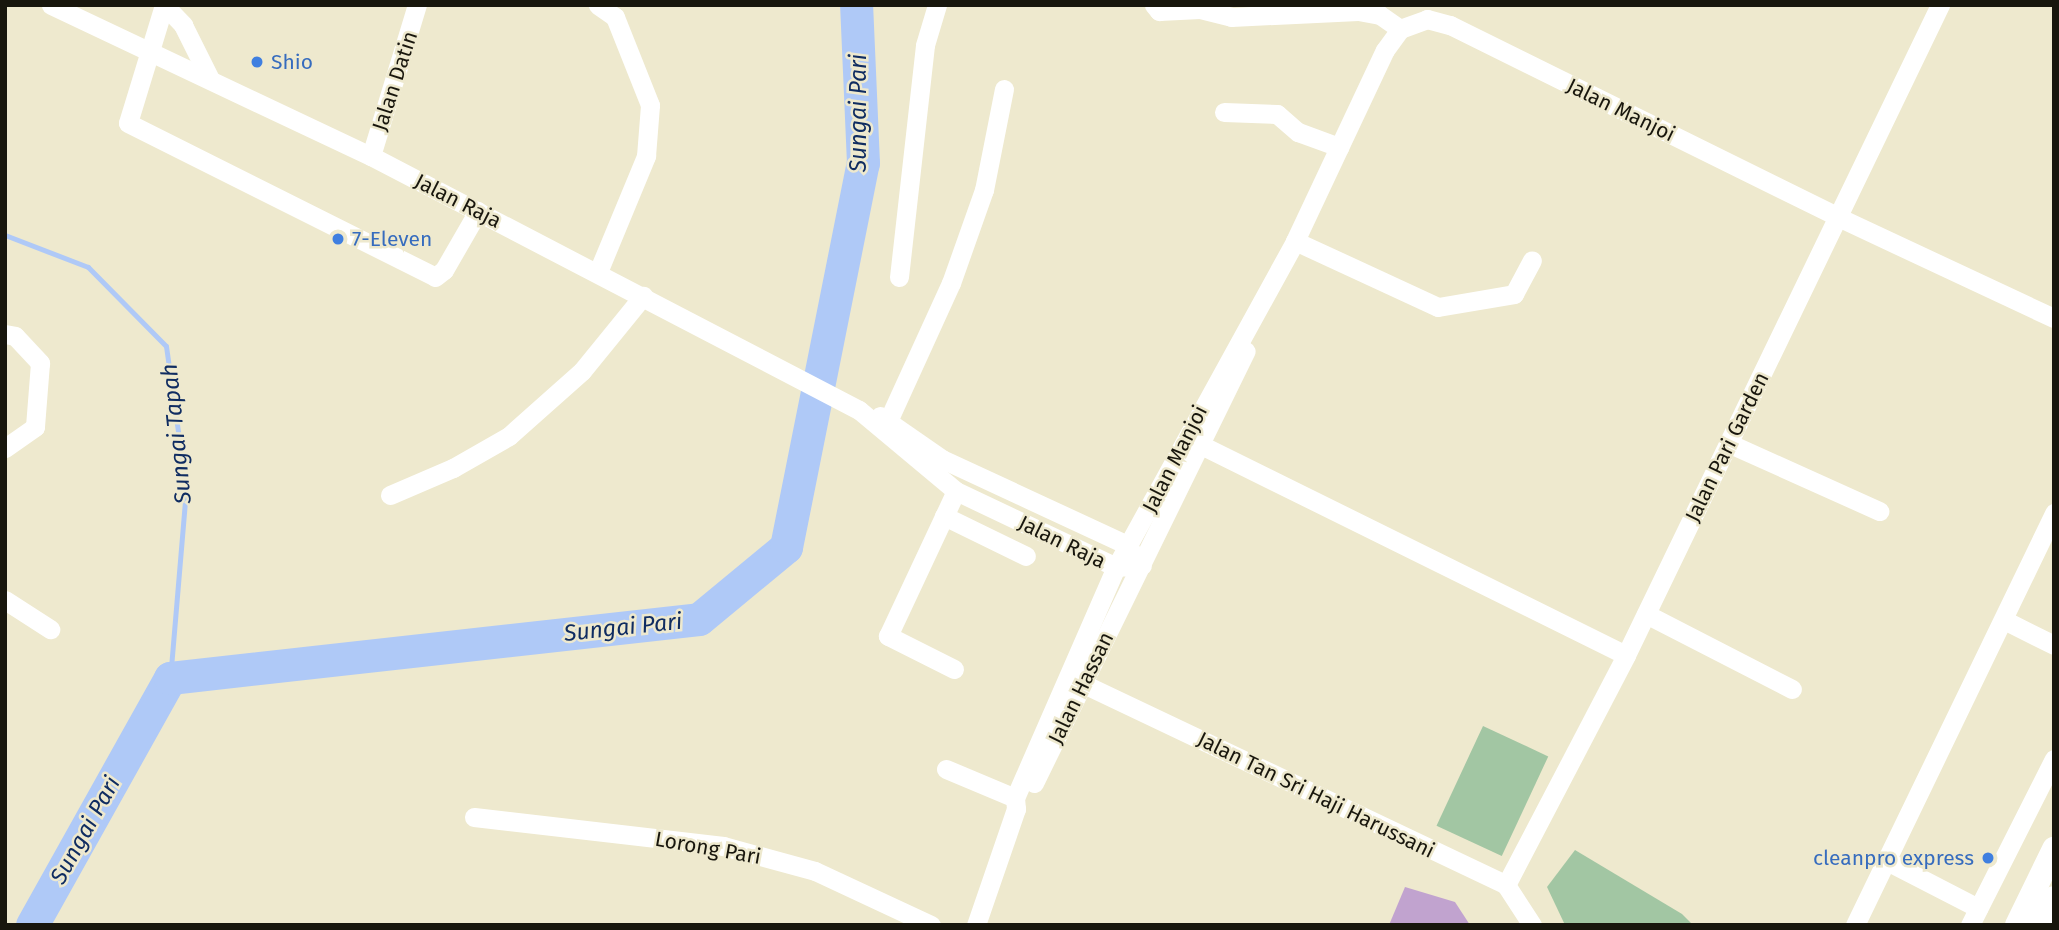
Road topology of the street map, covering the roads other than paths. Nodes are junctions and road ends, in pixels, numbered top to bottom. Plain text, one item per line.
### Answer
1 (51, 5) edge
2 (164, 5) edge
3 (417, 5) edge
4 (598, 5) edge
5 (937, 5) edge
6 (1154, 5) edge
7 (1940, 5) edge
8 (1428, 12) edge
9 (1400, 29) junction
10 (149, 49) junction
11 (210, 79) junction
12 (1004, 89) dead end
13 (1224, 112) dead end
14 (1339, 147) junction
15 (370, 156) junction
16 (478, 211) junction
17 (1838, 217) junction
18 (1295, 240) junction
19 (1532, 260) dead end
20 (598, 272) junction
21 (899, 277) dead end
22 (643, 296) junction
23 (2054, 318) edge
24 (5, 334) edge
25 (859, 410) junction
26 (888, 421) junction
27 (1728, 443) junction
28 (1199, 444) junction
29 (5, 448) edge
30 (956, 491) junction
31 (390, 495) dead end
32 (1879, 511) dead end
33 (2054, 513) edge
34 (944, 516) junction
35 (1127, 545) junction
36 (1026, 556) dead end
37 (1142, 565) junction
38 (1116, 567) junction
39 (5, 600) edge
40 (1646, 614) junction
41 (2004, 620) junction
42 (50, 629) dead end
43 (2054, 645) edge
44 (1626, 655) junction
45 (954, 670) dead end
46 (1075, 680) junction
47 (1792, 689) dead end
48 (2054, 759) edge
49 (946, 769) dead end
50 (1015, 803) junction
51 (474, 817) dead end
52 (2054, 849) edge
53 (1885, 860) junction
54 (1506, 885) junction
55 (2054, 898) edge
56 (1974, 917) edge
57 (931, 925) edge
58 (976, 925) edge
59 (1532, 925) edge
60 (1856, 925) edge
61 (2017, 925) edge
62 (2040, 925) edge

1 - 10 street, Jalan Raja
2 - 10 street
2 - 11 street
3 - 15 street, Jalan Datin
4 - 20 street
5 - 21 street
6 - 9 street
7 - 17 street, Jalan Pari Garden
8 - 9 street, Jalan Manjoi
8 - 17 street, Jalan Manjoi
9 - 14 street, Jalan Manjoi
10 - 11 street, Jalan Raja
10 - 16 street
11 - 15 street, Jalan Raja
12 - 26 street
13 - 14 street
14 - 18 street, Jalan Manjoi
15 - 16 street, Jalan Raja
16 - 20 street, Jalan Raja
17 - 23 street, Jalan Manjoi
17 - 27 street, Jalan Pari Garden
18 - 19 street
18 - 28 street, Jalan Manjoi
18 - 35 street, Jalan Manjoi
20 - 22 street, Jalan Raja
22 - 25 street, Jalan Raja
22 - 31 street
24 - 29 street
25 - 26 street, Jalan Raja
25 - 30 street, Jalan Raja
26 - 35 street, Jalan Raja
27 - 32 street
27 - 40 street, Jalan Pari Garden
28 - 37 street, Jalan Manjoi
28 - 44 street
30 - 34 street
30 - 38 street, Jalan Raja
33 - 41 street
34 - 36 street
34 - 45 street
35 - 37 street, Jalan Raja
35 - 38 street, Jalan Manjoi
37 - 38 street, Jalan Raja
37 - 46 street, Jalan Hassan
38 - 46 street, Jalan Hassan
39 - 42 street
40 - 44 street, Jalan Pari Garden
40 - 47 street
41 - 43 street
41 - 53 street
44 - 54 street, Jalan Pari Garden
46 - 50 street, Jalan Hassan
46 - 54 street, Jalan Tan Sri Haji Harussani
48 - 56 street
49 - 50 street
50 - 58 street, Jalan Hassan
51 - 57 street, Lorong Pari
52 - 61 main road
53 - 56 street
53 - 60 street
54 - 59 street
55 - 62 main road

